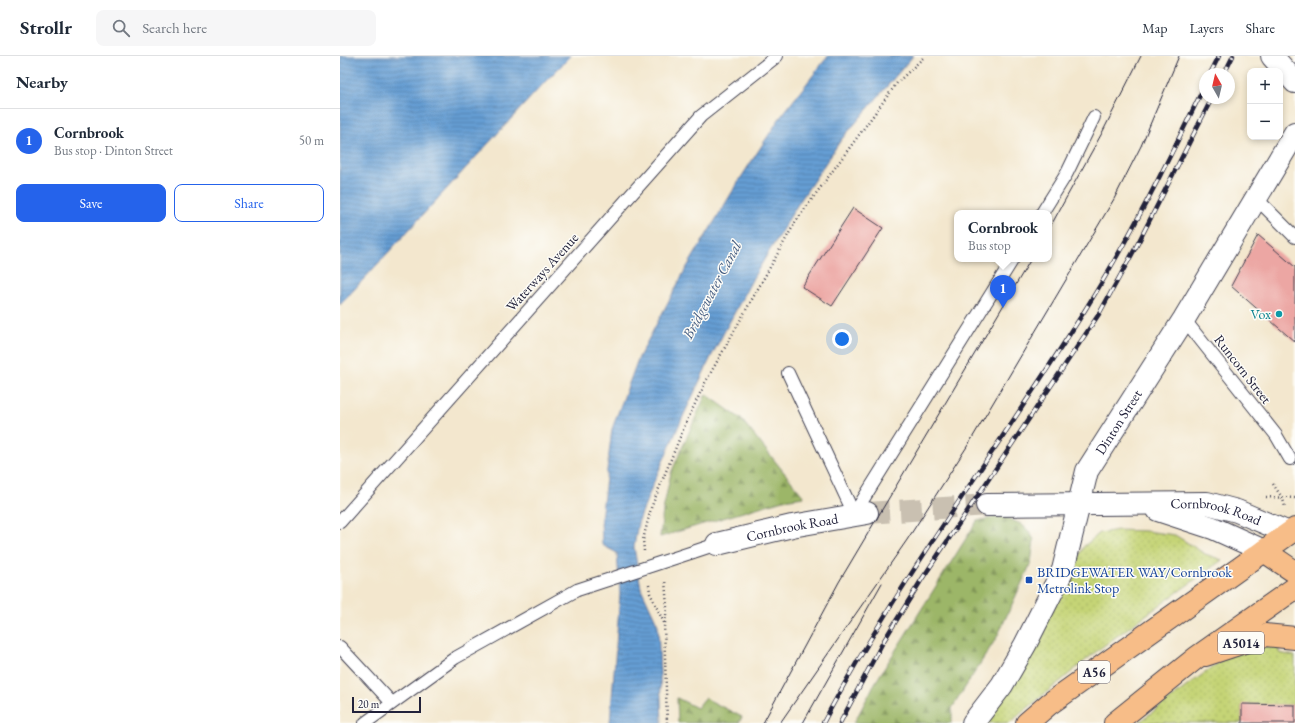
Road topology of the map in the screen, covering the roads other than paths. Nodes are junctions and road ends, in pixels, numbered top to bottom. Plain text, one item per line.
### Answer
1 (778, 56) edge
2 (1272, 56) edge
3 (1295, 82) edge
4 (1094, 118) dead end
5 (1295, 133) edge
6 (1256, 198) junction
7 (1044, 210) edge
8 (1295, 236) edge
9 (1012, 262) edge
10 (1184, 319) junction
11 (788, 372) dead end
12 (1290, 459) dead end
13 (1079, 504) junction
14 (1140, 504) junction
15 (987, 505) tunnel mouth
16 (860, 514) junction
17 (340, 522) edge
18 (1293, 533) edge
19 (717, 544) joint
20 (1264, 551) junction
21 (1295, 572) edge
22 (1295, 588) edge
23 (1295, 638) edge
24 (340, 647) edge
25 (1196, 658) junction
26 (392, 703) junction
27 (365, 723) edge
28 (973, 723) edge
29 (1027, 723) edge
30 (1115, 723) edge

1 - 17 lane, Waterways Avenue
2 - 3 street
4 - 7 lane
5 - 6 street, Dinton Street
6 - 8 lane
6 - 10 street, Dinton Street
9 - 16 lane
10 - 12 lane, Runcorn Street
10 - 13 street, Dinton Street
11 - 16 lane
13 - 14 street, Cornbrook Road
13 - 15 street, Cornbrook Road
13 - 28 street, Dinton Street
14 - 18 street, Cornbrook Road
14 - 20 street, Cornbrook Road
16 - 19 street, Cornbrook Road
18 - 20 main road, A56
19 - 26 lane, bridge
20 - 21 main road
20 - 29 main road, A56
22 - 25 main road
23 - 25 main road, A5014
24 - 26 lane
25 - 30 main road
26 - 27 lane

